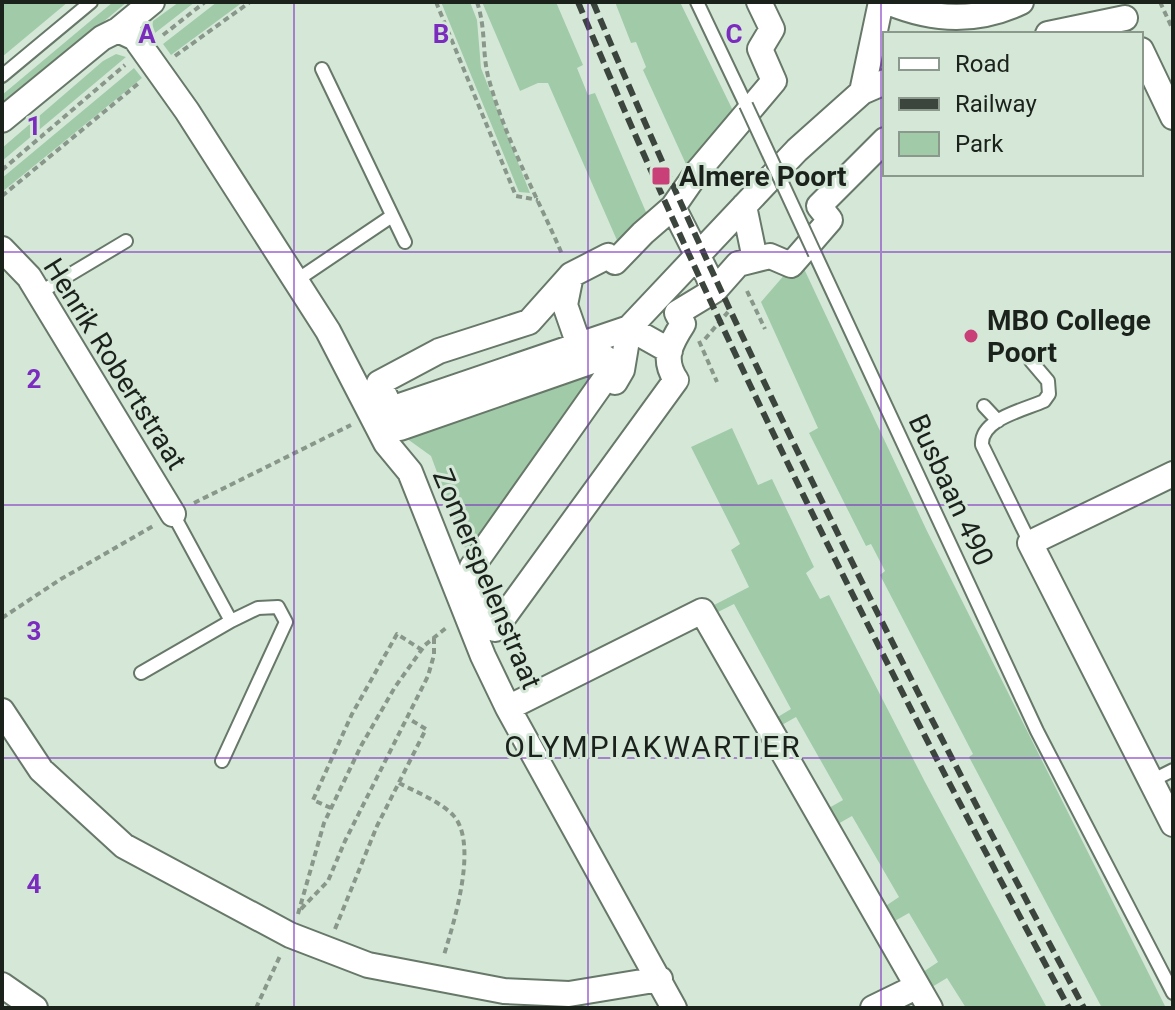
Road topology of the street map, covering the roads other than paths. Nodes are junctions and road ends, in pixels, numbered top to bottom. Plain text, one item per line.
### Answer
1 (91, 2) edge
2 (152, 2) edge
3 (697, 2) edge
4 (759, 2) edge
5 (881, 2) edge
6 (888, 2) edge
7 (1021, 2) edge
8 (1119, 18) edge
9 (118, 30) junction
10 (1057, 32) edge
11 (1143, 54) edge
12 (322, 69) dead end
13 (2, 76) edge
14 (883, 83) edge
15 (862, 92) junction
16 (1173, 117) edge
17 (2, 120) edge
18 (883, 142) edge
19 (744, 206) junction
20 (673, 207) junction
21 (392, 216) junction
22 (126, 241) dead end
23 (405, 242) dead end
24 (2, 249) edge
25 (697, 255) junction
26 (755, 259) junction
27 (571, 275) junction
28 (297, 280) junction
29 (715, 290) junction
30 (39, 293) junction
31 (629, 328) junction
32 (579, 345) junction
33 (670, 351) junction
34 (1031, 361) dead end
35 (984, 406) dead end
36 (381, 413) junction
37 (998, 421) junction
38 (1173, 474) edge
39 (173, 514) joint
40 (1030, 543) junction
41 (479, 585) junction
42 (465, 612) junction
43 (231, 621) junction
44 (141, 673) dead end
45 (508, 708) junction
46 (2, 711) edge
47 (222, 761) dead end
48 (1173, 770) edge
49 (1151, 781) junction
50 (1173, 824) edge
51 (660, 979) junction
52 (2, 985) edge
53 (916, 987) junction
54 (1173, 993) edge
55 (35, 1008) edge
56 (674, 1008) edge
57 (873, 1008) edge
58 (930, 1008) edge

1 - 13 lane
2 - 9 street
3 - 54 lane, Busbaan 490, bridge
4 - 20 street
5 - 15 street
6 - 7 street
8 - 10 street
9 - 17 street
9 - 28 street, Zomerspelenstraat
11 - 16 street
12 - 21 lane
14 - 15 street
15 - 19 street
18 - 26 street
19 - 25 street
19 - 26 street
20 - 25 street
20 - 27 street
21 - 23 lane
21 - 28 lane
22 - 30 lane
24 - 30 street, Henrik Robertstraat
25 - 29 street
25 - 31 street
26 - 29 street
27 - 32 street
27 - 36 street
28 - 36 street, Zomerspelenstraat
29 - 33 street
30 - 39 street, Henrik Robertstraat
31 - 32 street
31 - 33 street
31 - 41 street
32 - 36 street
33 - 41 street
34 - 37 lane
35 - 37 lane
36 - 41 street
36 - 42 street, Zomerspelenstraat
37 - 40 lane
38 - 40 street
39 - 43 lane
40 - 49 street
41 - 42 street
42 - 45 street, Zomerspelenstraat
43 - 44 lane
43 - 47 lane
45 - 51 street, Zomerspelenstraat
45 - 53 street
46 - 51 street
48 - 49 lane
49 - 50 street
51 - 56 street, Zomerspelenstraat
52 - 55 street
53 - 57 street
53 - 58 street

